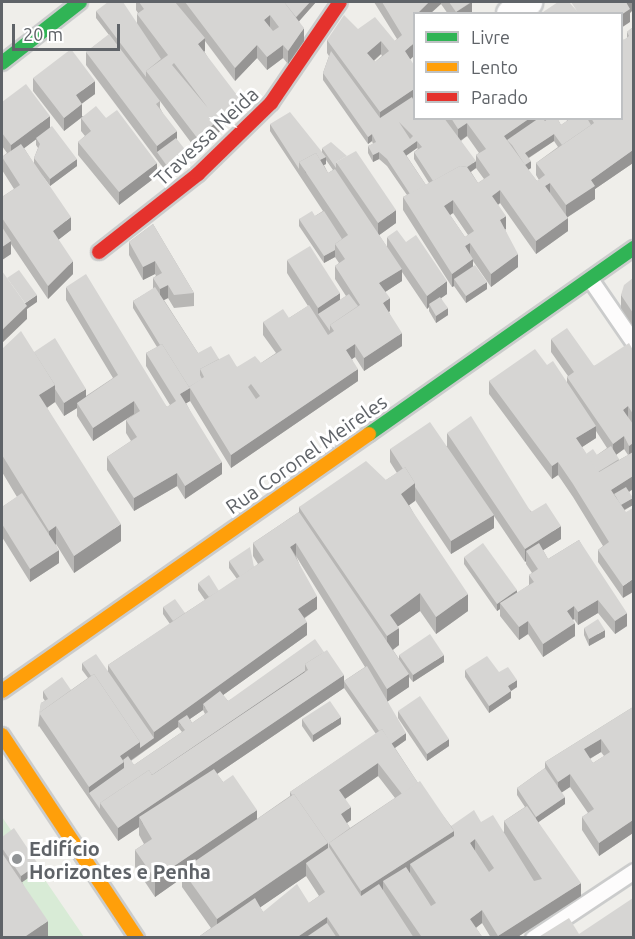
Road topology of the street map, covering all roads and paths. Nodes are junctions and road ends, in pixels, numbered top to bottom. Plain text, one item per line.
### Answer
1 (80, 2) edge
2 (340, 2) edge
3 (528, 2) edge
4 (514, 12) edge
5 (2, 63) edge
6 (633, 248) edge
7 (99, 252) dead end
8 (590, 279) junction
9 (633, 343) edge
10 (2, 691) edge
11 (2, 735) edge
12 (633, 871) edge
13 (137, 938) edge
14 (533, 938) edge

1 - 5 street
2 - 7 street, Travessa Neida
3 - 4 street
6 - 8 street, Rua Coronel Meireles
8 - 9 lane
8 - 10 street, Rua Coronel Meireles
11 - 13 street
12 - 14 lane

